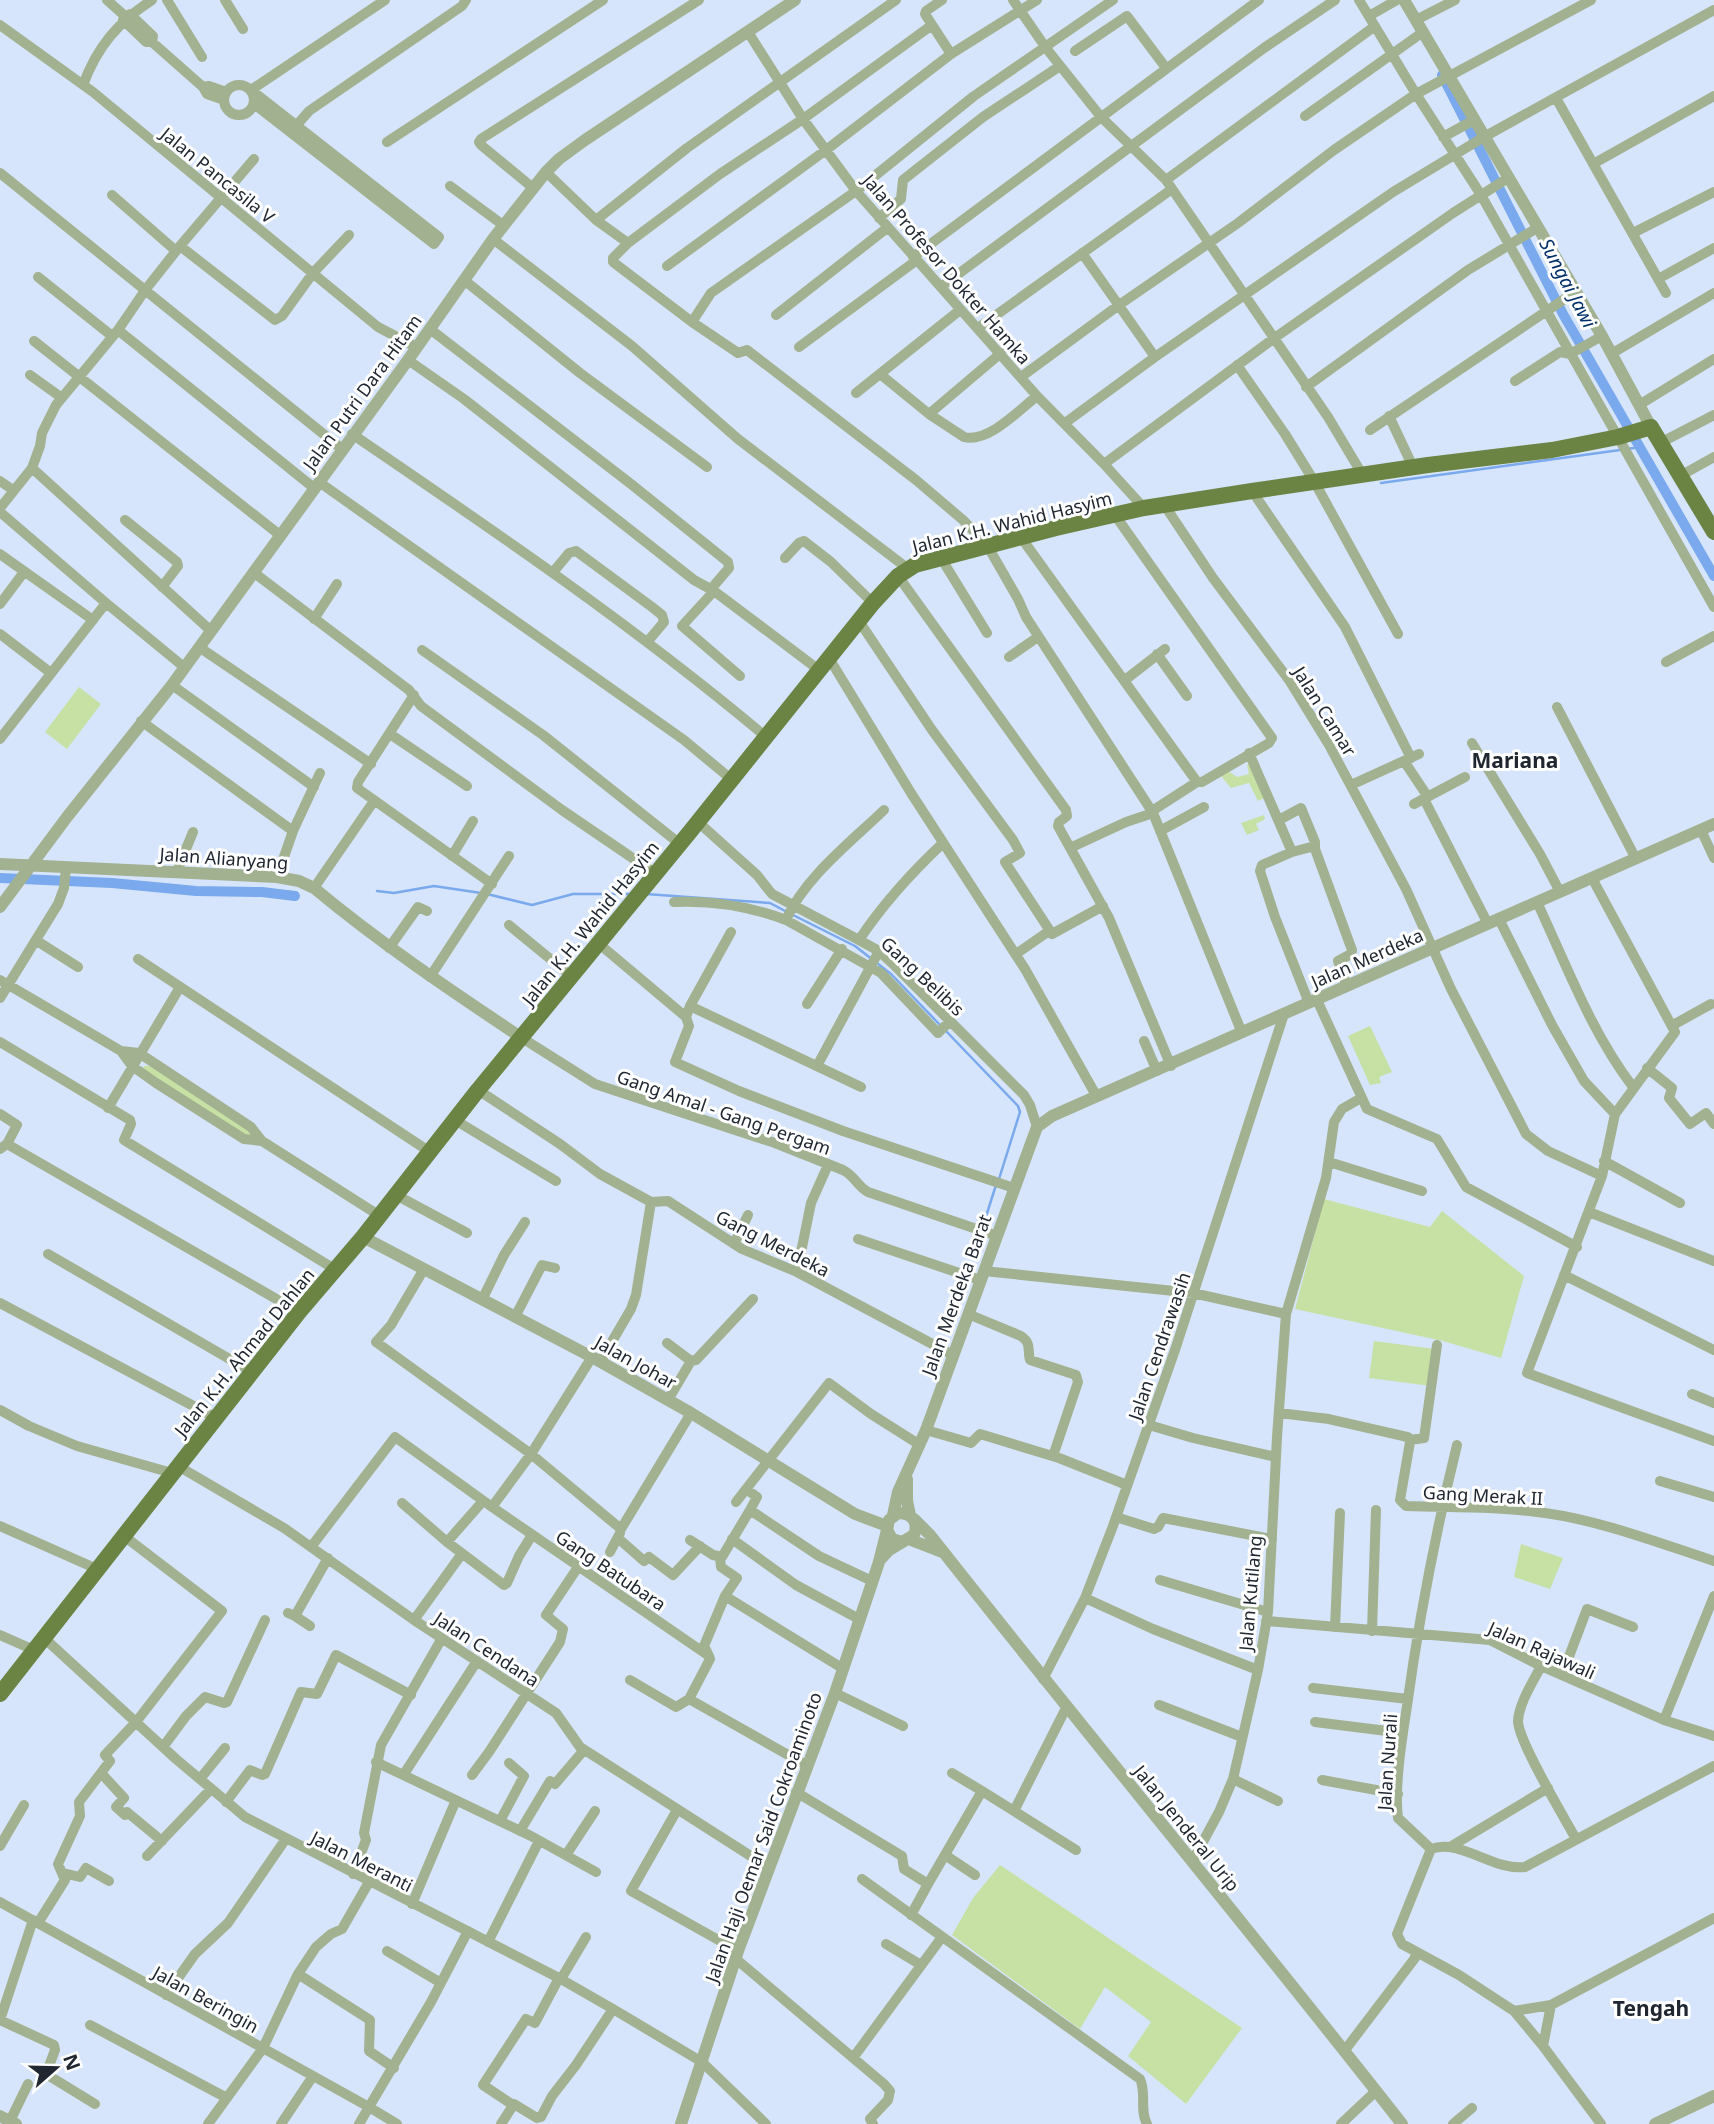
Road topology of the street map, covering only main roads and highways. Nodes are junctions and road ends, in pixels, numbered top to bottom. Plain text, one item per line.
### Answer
1 (1714, 532) edge
2 (522, 1038) joint
3 (0, 1694) edge

1 - 2 main road, Jalan K.H. Wahid Hasyim
2 - 3 main road, Jalan K.H. Ahmad Dahlan

